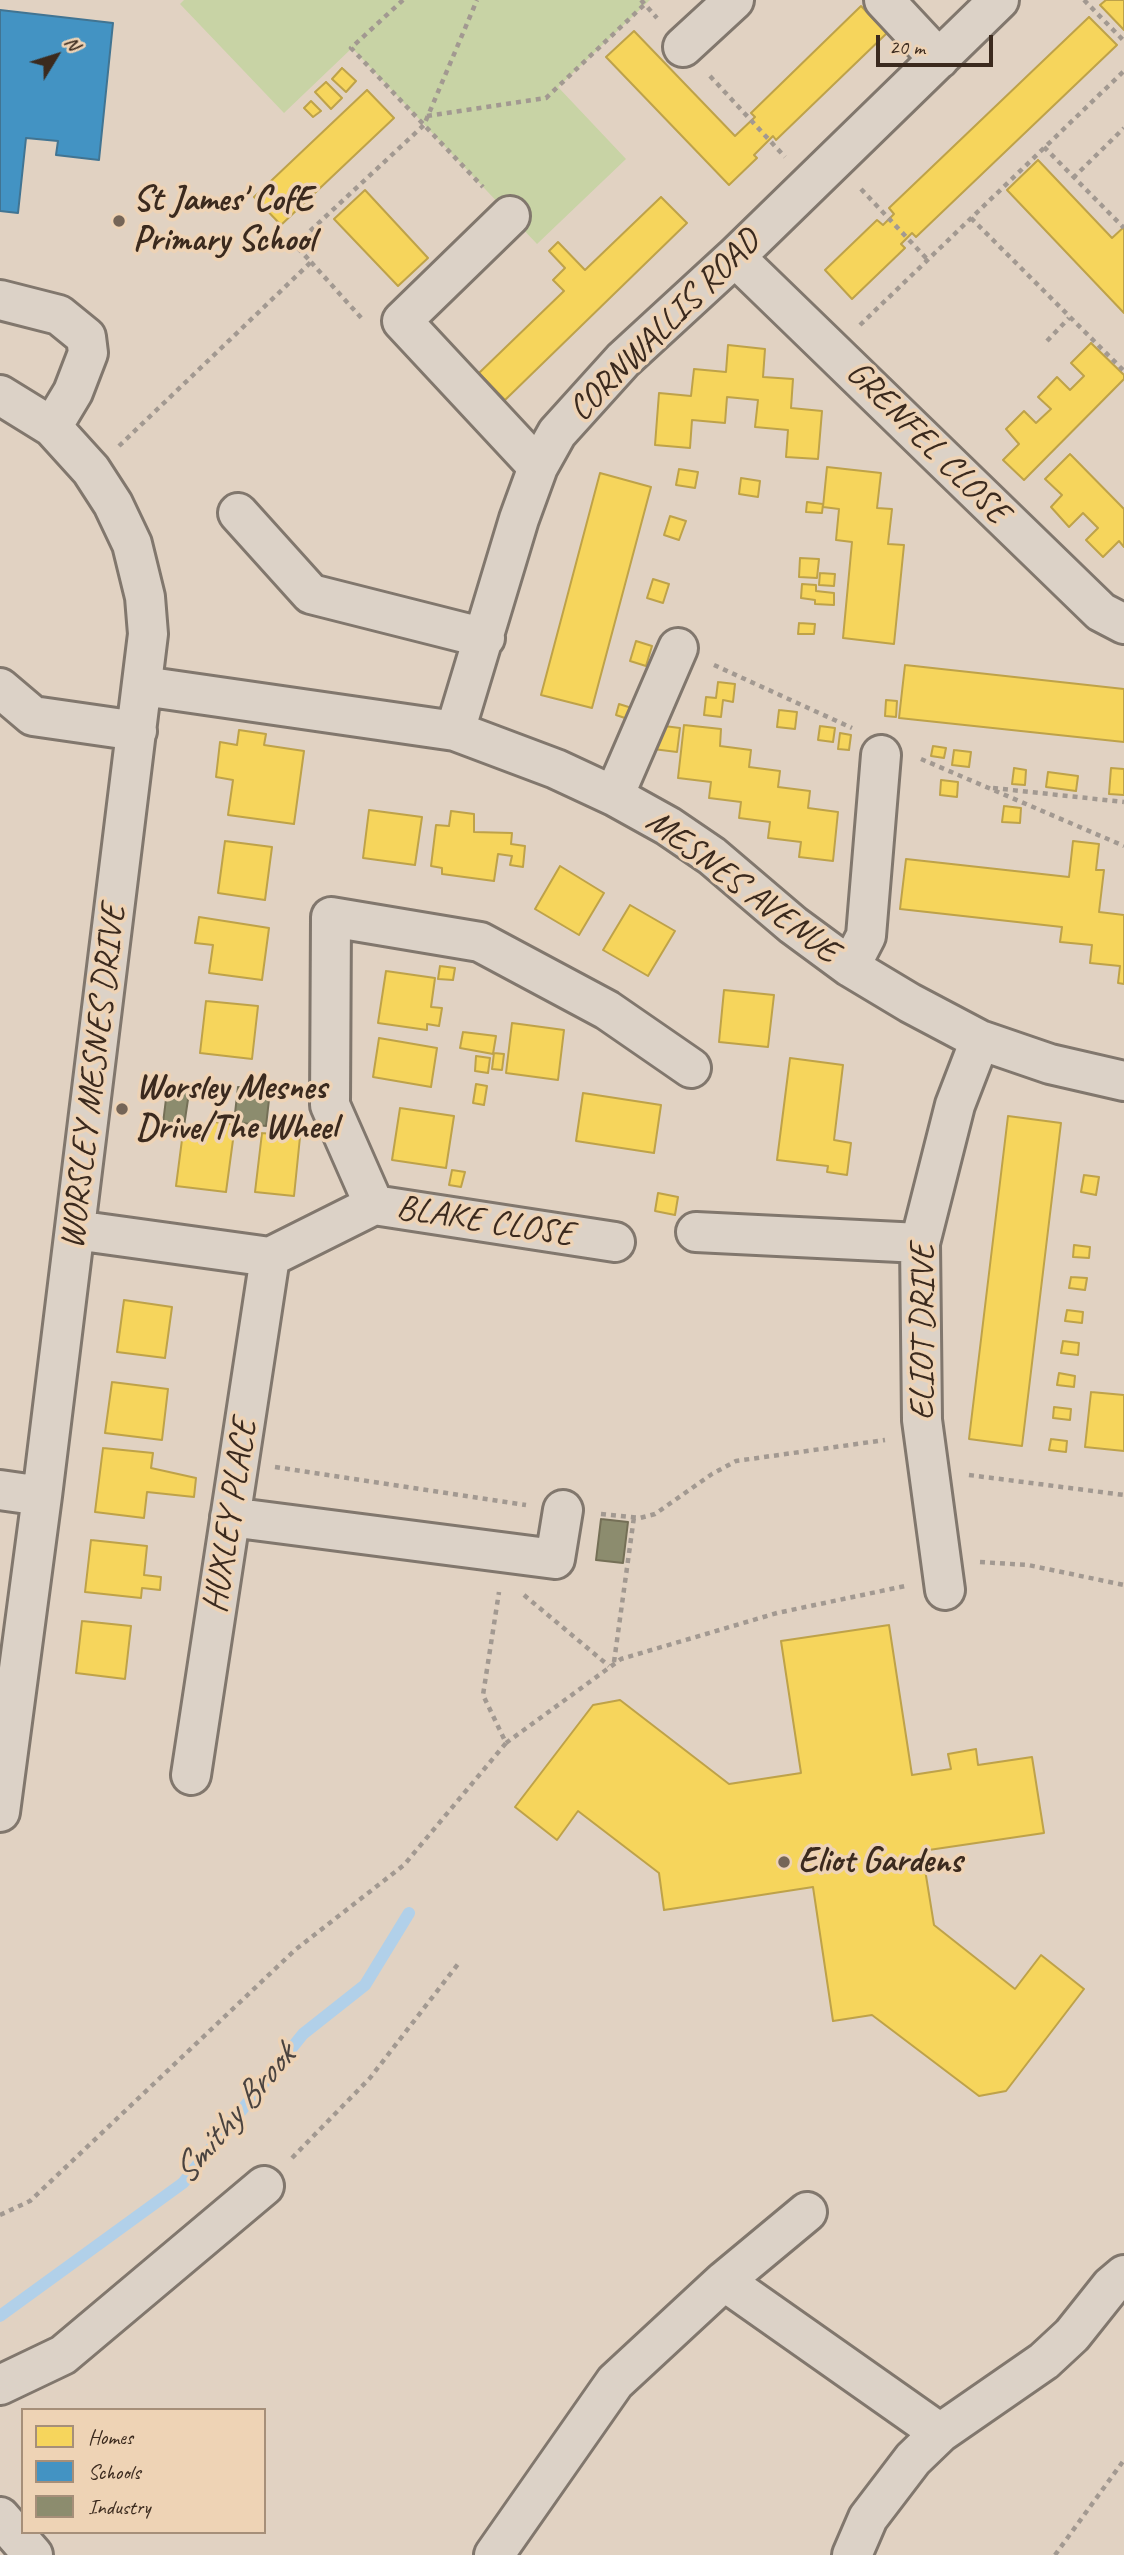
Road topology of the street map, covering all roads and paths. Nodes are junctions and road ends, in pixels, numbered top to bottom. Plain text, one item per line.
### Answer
1 (403, 0) edge
2 (477, 0) edge
3 (734, 0) edge
4 (884, 0) edge
5 (999, 0) edge
6 (1084, 0) edge
7 (645, 4) dead end
8 (1124, 41) edge
9 (683, 47) joint
10 (939, 59) junction
11 (1124, 71) edge
12 (426, 116) junction
13 (425, 125) junction
14 (1124, 128) edge
15 (1044, 147) junction
16 (822, 172) junction
17 (1073, 178) junction
18 (510, 216) joint
19 (970, 218) junction
20 (1124, 228) edge
21 (735, 257) junction
22 (927, 259) junction
23 (311, 262) junction
24 (0, 300) edge
25 (1069, 318) junction
26 (402, 321) junction
27 (1047, 341) dead end
28 (833, 350) junction
29 (1124, 371) edge
30 (0, 396) edge
31 (52, 427) junction
32 (538, 467) junction
33 (92, 470) junction
34 (238, 513) dead end
35 (1124, 624) edge
36 (485, 638) junction
37 (678, 648) dead end
38 (143, 686) junction
39 (0, 688) edge
40 (137, 731) junction
41 (455, 731) junction
42 (881, 755) dead end
43 (987, 788) dead end
44 (614, 796) junction
45 (1124, 802) edge
46 (850, 967) junction
47 (980, 1040) junction
48 (691, 1068) dead end
49 (1124, 1081) edge
50 (374, 1205) junction
51 (75, 1230) junction
52 (696, 1233) dead end
53 (615, 1242) dead end
54 (920, 1244) junction
55 (270, 1257) junction
56 (929, 1471) junction
57 (0, 1490) edge
58 (1124, 1495) edge
59 (42, 1496) junction
60 (563, 1510) dead end
61 (230, 1517) junction
62 (634, 1517) dead end
63 (503, 1565) junction
64 (943, 1575) junction
65 (1124, 1585) edge
66 (612, 1665) junction
67 (506, 1743) junction
68 (191, 1775) dead end
69 (0, 1812) edge
70 (458, 1964) dead end
71 (264, 2186) joint
72 (807, 2212) dead end
73 (0, 2215) edge
74 (1124, 2275) edge
75 (724, 2281) junction
76 (0, 2385) edge
77 (940, 2432) junction
78 (1124, 2460) edge
79 (0, 2517) edge
80 (33, 2555) edge
81 (494, 2555) edge
82 (852, 2555) edge
83 (1055, 2555) edge

1 - 13 path
2 - 12 path
3 - 9 street
4 - 10 street
5 - 10 street, CORNWALLIS ROAD
6 - 8 path
7 - 12 path
9 - 16 path
10 - 16 street, CORNWALLIS ROAD
11 - 15 path
12 - 13 path
13 - 18 path
13 - 23 path
14 - 17 path
15 - 17 path
15 - 19 path
16 - 21 street, CORNWALLIS ROAD
16 - 22 path
17 - 20 path
18 - 26 street
19 - 22 path
19 - 25 path
21 - 28 street, GRENFEL CLOSE
21 - 32 street, CORNWALLIS ROAD
22 - 28 path
23 - 26 path
23 - 33 path
24 - 31 street
25 - 27 path
25 - 29 path
26 - 32 street
28 - 35 street, GRENFEL CLOSE
30 - 31 street, WORSLEY MESNES DRIVE
31 - 33 street, WORSLEY MESNES DRIVE
32 - 36 street, CORNWALLIS ROAD
33 - 38 street, WORSLEY MESNES DRIVE
34 - 36 street
36 - 41 street, CORNWALLIS ROAD
37 - 44 street
38 - 40 street, WORSLEY MESNES DRIVE
38 - 41 street, MESNES AVENUE
39 - 40 street
40 - 51 street, WORSLEY MESNES DRIVE
41 - 44 street, MESNES AVENUE
42 - 46 street
43 - 45 path
44 - 46 street, MESNES AVENUE
46 - 47 street, MESNES AVENUE
47 - 49 street, MESNES AVENUE
47 - 54 street, ELIOT DRIVE
48 - 50 street
50 - 53 street, BLAKE CLOSE
50 - 55 street, BLAKE CLOSE
51 - 55 street
51 - 59 street, WORSLEY MESNES DRIVE
52 - 54 street
54 - 56 street, ELIOT DRIVE
55 - 61 street, HUXLEY PLACE
56 - 58 path
56 - 64 street, ELIOT DRIVE
57 - 59 street
59 - 69 street, WORSLEY MESNES DRIVE
60 - 63 street
61 - 63 street
61 - 68 street, HUXLEY PLACE
62 - 66 path
63 - 66 path
63 - 67 path
64 - 65 path
64 - 66 path
66 - 67 path
67 - 73 path
70 - 71 path
71 - 76 street
72 - 75 street
74 - 77 street
75 - 77 street
75 - 81 street
77 - 82 street
78 - 83 path
79 - 80 street

